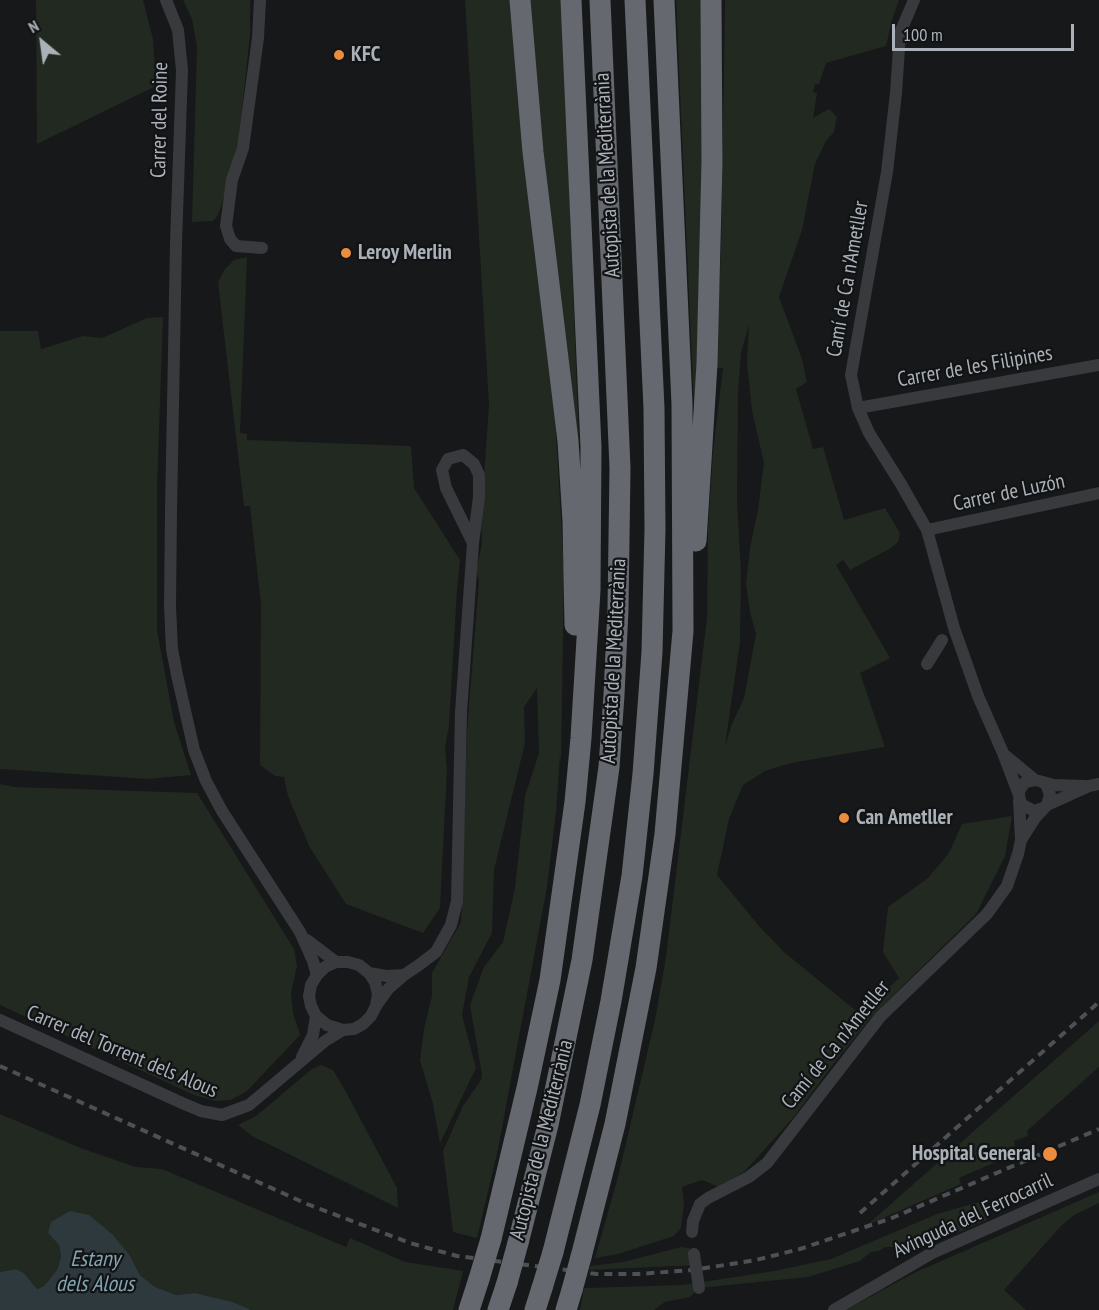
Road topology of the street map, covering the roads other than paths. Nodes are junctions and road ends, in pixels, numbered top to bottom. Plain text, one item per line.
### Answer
1 (166, 0) edge
2 (260, 0) edge
3 (520, 0) edge
4 (571, 0) edge
5 (600, 0) edge
6 (635, 0) edge
7 (664, 0) edge
8 (711, 0) edge
9 (914, 0) edge
10 (262, 248) dead end
11 (1099, 364) edge
12 (858, 408) junction
13 (1099, 493) edge
14 (927, 530) junction
15 (473, 543) junction
16 (942, 640) dead end
17 (927, 664) dead end
18 (675, 735) junction
19 (1003, 753) junction
20 (1039, 781) junction
21 (1094, 785) edge
22 (1019, 798) junction
23 (575, 802) junction
24 (1045, 806) junction
25 (1021, 840) junction
26 (300, 932) junction
27 (336, 962) junction
28 (369, 973) junction
29 (316, 975) junction
30 (404, 975) junction
31 (376, 1006) junction
32 (316, 1016) junction
33 (0, 1020) edge
34 (343, 1030) junction
35 (300, 1061) junction
36 (1099, 1179) edge
37 (692, 1232) dead end
38 (694, 1254) dead end
39 (699, 1288) dead end
40 (569, 1300) edge
41 (469, 1310) edge
42 (498, 1310) edge
43 (535, 1310) edge
44 (834, 1310) edge

1 - 26 street, Carrer del Roine
2 - 10 street
3 - 23 highway
4 - 23 highway
5 - 42 highway, Autopista de la Mediterrània, bridge
6 - 43 highway, Autopista de la Mediterrània, bridge
7 - 18 highway
8 - 18 highway
9 - 12 street, Camí de Ca n'Ametller
11 - 12 street, Carrer de les Filipines
12 - 14 street, Camí de Ca n'Ametller
13 - 14 street, Carrer de Luzón
14 - 19 street, Camí de Ca n'Ametller
15 - 15 street
15 - 30 street
16 - 17 street
18 - 40 highway, bridge
19 - 20 street, Camí de Ca n'Ametller
19 - 22 street, Camí de Ca n'Ametller
20 - 21 street
20 - 22 street
20 - 24 street
21 - 24 street
22 - 24 street
22 - 25 street, Camí de Ca n'Ametller
23 - 41 highway, bridge
24 - 25 street, Camí de Ca n'Ametller
25 - 37 street, Camí de Ca n'Ametller
26 - 27 street
26 - 29 street
27 - 28 street
27 - 29 street
28 - 30 street
28 - 31 street
29 - 32 street
30 - 31 street
31 - 34 street
32 - 34 street
32 - 35 street
33 - 35 street, Carrer del Torrent dels Alous
34 - 35 street
36 - 44 street, Avinguda del Ferrocarril
38 - 39 street, bridge

